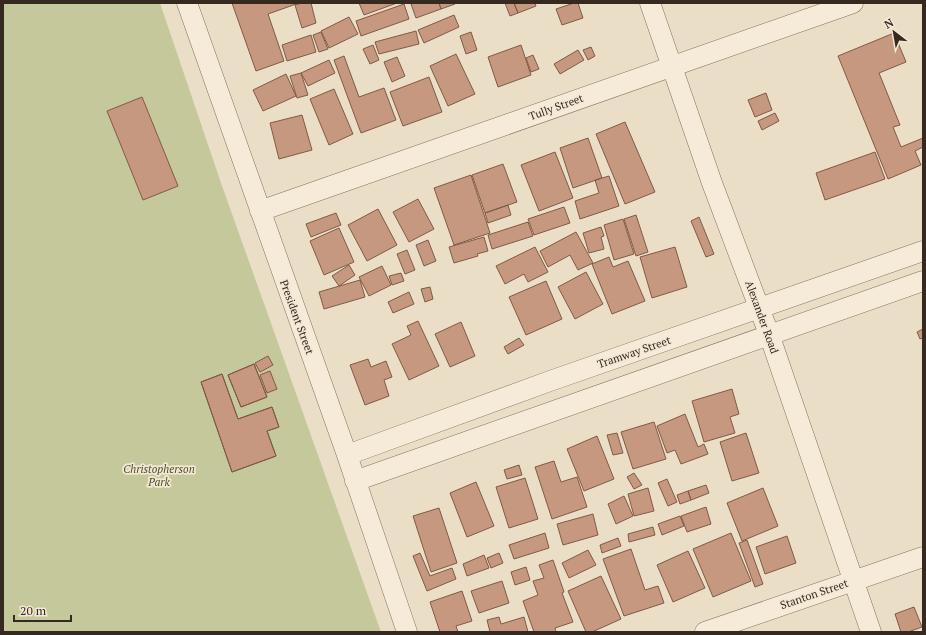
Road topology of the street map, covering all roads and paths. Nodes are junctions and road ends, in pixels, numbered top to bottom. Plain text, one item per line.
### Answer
1 (186, 3) edge
2 (650, 3) edge
3 (853, 3) edge
4 (672, 66) junction
5 (260, 211) junction
6 (923, 251) edge
7 (923, 281) edge
8 (759, 309) junction
9 (769, 334) junction
10 (550, 381) junction
11 (559, 408) junction
12 (346, 455) junction
13 (355, 481) junction
14 (923, 557) edge
15 (853, 581) junction
16 (408, 632) edge
17 (705, 632) edge
18 (871, 632) edge

1 - 5 street, President Street
2 - 4 street, Alexander Road
3 - 4 street, Tully Street
4 - 5 street, Tully Street
4 - 8 street, Alexander Road
5 - 12 street, President Street
6 - 8 street, Tramway Street
7 - 9 street
8 - 9 street, Alexander Road
8 - 10 street, Tramway Street
9 - 11 street
9 - 15 street, Alexander Road
10 - 11 street
10 - 12 street, Tramway Street
11 - 13 street
12 - 13 street, President Street
13 - 16 street, President Street
14 - 15 street, Stanton Street
15 - 17 street, Stanton Street
15 - 18 street, Alexander Road

